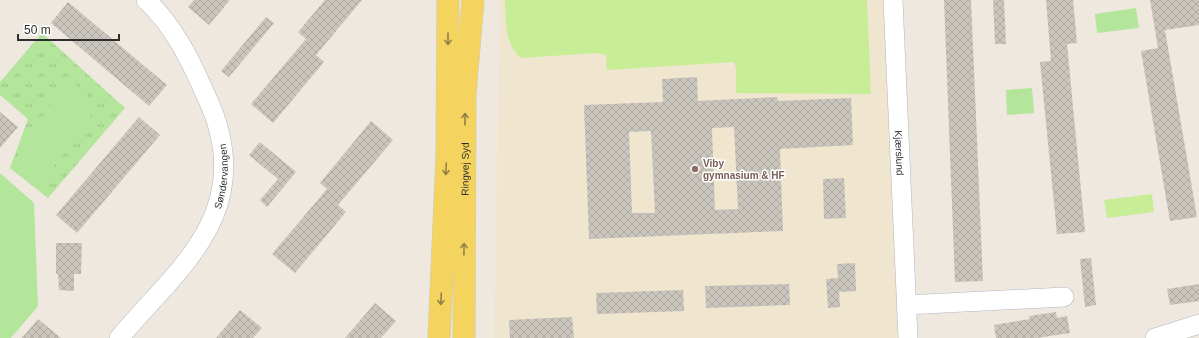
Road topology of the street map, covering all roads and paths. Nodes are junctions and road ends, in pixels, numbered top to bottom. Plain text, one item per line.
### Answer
1 (146, 0) edge
2 (448, 0) edge
3 (473, 0) edge
4 (892, 0) edge
5 (1064, 297) dead end
6 (906, 305) junction
7 (1199, 324) edge
8 (119, 338) edge
9 (439, 338) edge
10 (464, 338) edge
11 (908, 338) edge
12 (1156, 338) edge

1 - 8 street, Søndervangen
2 -> 9 main road, Ringvej Syd
10 -> 3 main road, Ringvej Syd
4 - 6 street, Kjærslund
5 - 6 street
6 - 11 street, Kjærslund
7 - 12 street

